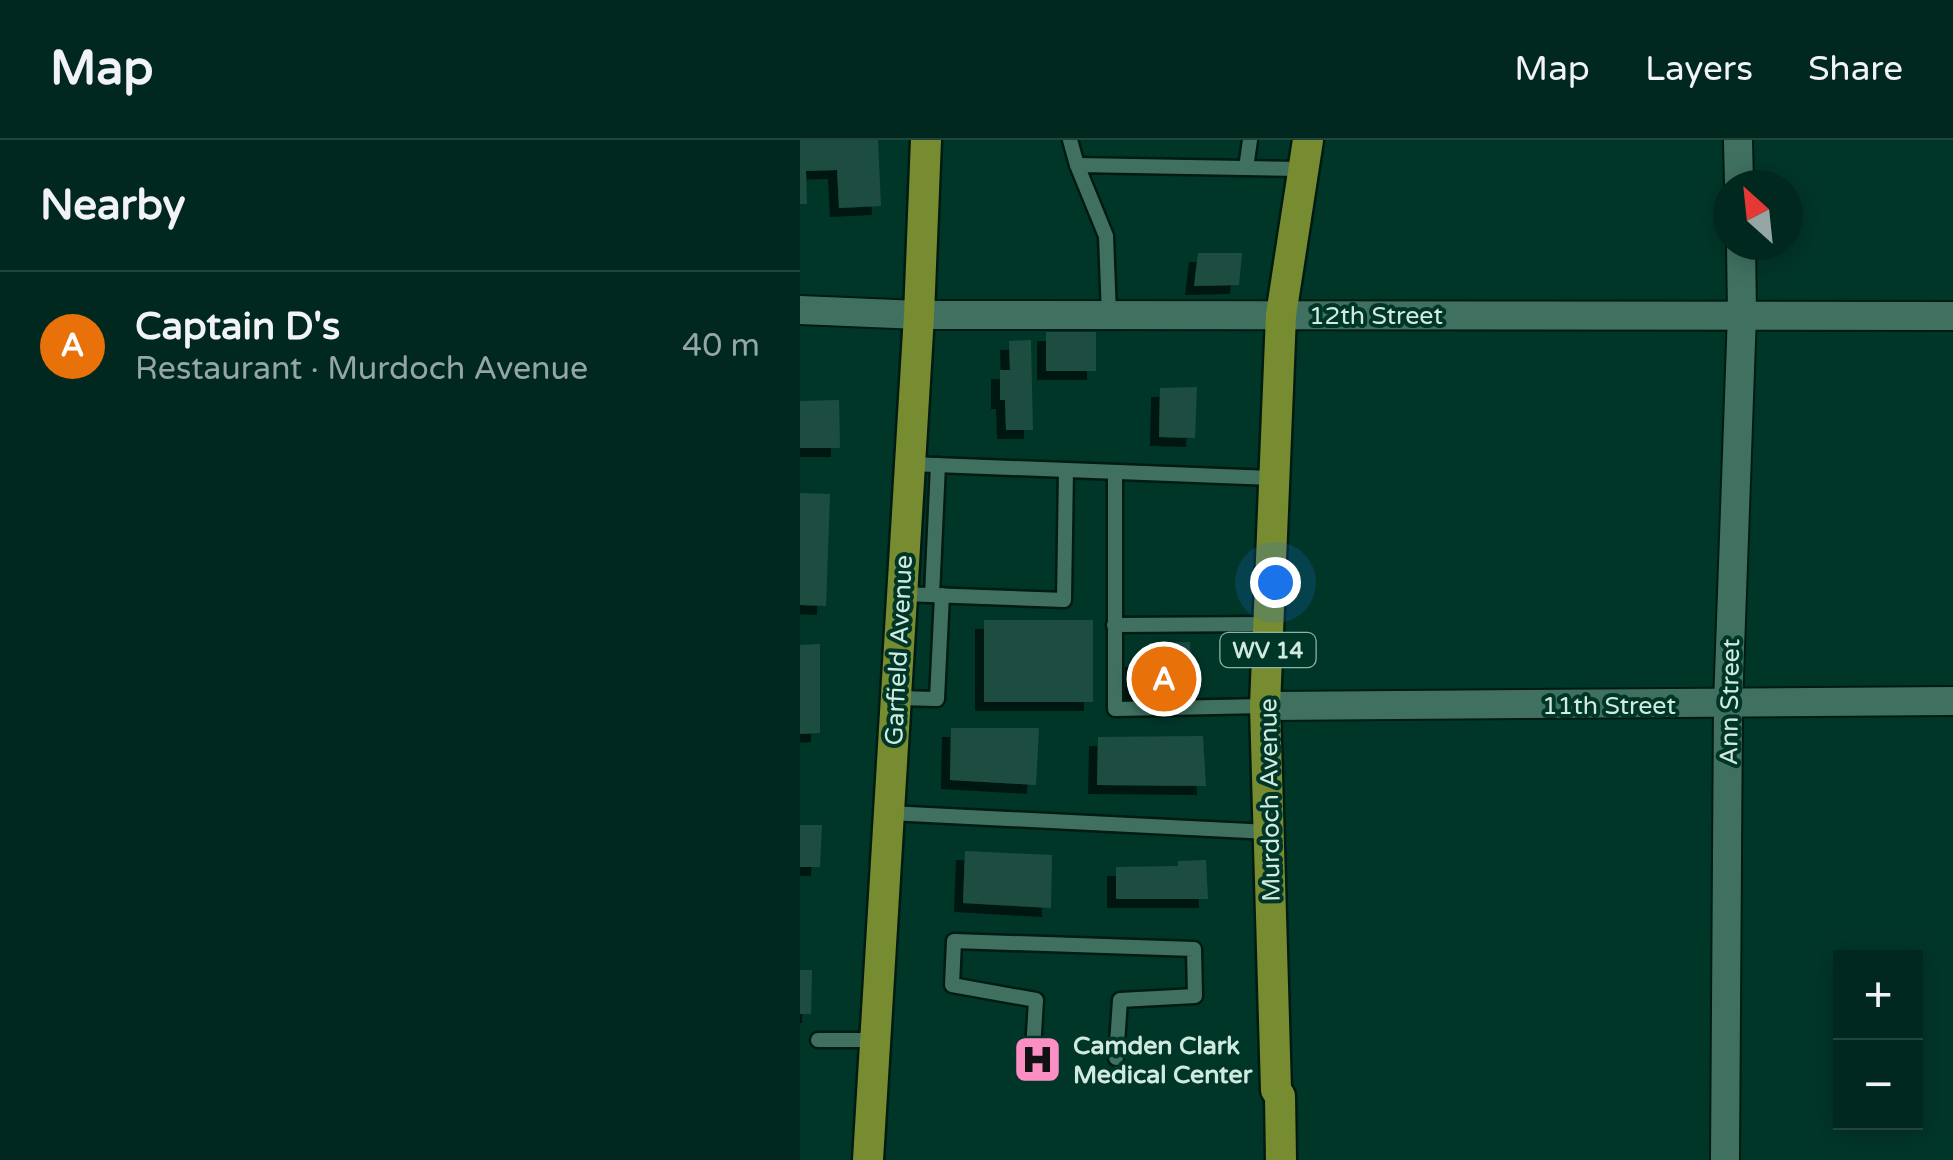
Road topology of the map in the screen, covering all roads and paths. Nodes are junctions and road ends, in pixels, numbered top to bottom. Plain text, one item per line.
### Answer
1 (926, 140) edge
2 (1070, 140) edge
3 (1250, 140) edge
4 (1738, 140) edge
5 (1306, 155) edge
6 (1077, 165) junction
7 (1246, 168) junction
8 (1739, 170) edge
9 (1740, 260) edge
10 (800, 310) edge
11 (918, 314) junction
12 (1742, 314) junction
13 (1109, 315) junction
14 (1280, 315) junction
15 (1953, 316) edge
16 (924, 464) junction
17 (1066, 470) junction
18 (1116, 472) junction
19 (1274, 478) junction
20 (925, 595) junction
21 (1269, 624) junction
22 (1114, 625) junction
23 (895, 698) junction
24 (1953, 701) edge
25 (1728, 704) junction
26 (1265, 706) junction
27 (888, 814) junction
28 (1269, 832) junction
29 (818, 1040) dead end
30 (874, 1040) junction
31 (1032, 1050) dead end
32 (1116, 1058) dead end
33 (868, 1160) edge
34 (1281, 1160) edge
35 (1725, 1160) edge

1 - 11 main road, Garfield Avenue
2 - 6 lane
3 - 7 lane
4 - 8 street
5 - 7 lane
5 - 14 main road, Murdoch Avenue / WV 14
6 - 7 lane
6 - 13 lane
9 - 12 street, Ann Street
10 - 11 street, 12th Street
11 - 13 street, 12th Street
11 - 16 main road, Garfield Avenue
12 - 14 street, 12th Street
12 - 15 street, 12th Street
12 - 25 street, Ann Street
13 - 14 street, 12th Street
14 - 19 main road, Murdoch Avenue / WV 14
16 - 17 lane
16 - 20 main road, Garfield Avenue
17 - 18 lane
17 - 20 lane
18 - 19 lane
18 - 22 lane
19 - 21 main road, Murdoch Avenue / WV 14
20 - 23 main road, Garfield Avenue
20 - 23 lane
21 - 22 lane
21 - 26 main road, Murdoch Avenue / WV 14
22 - 26 lane
23 - 27 main road, Garfield Avenue
24 - 25 street, 11th Street
25 - 26 street, 11th Street
25 - 35 street, Ann Street
26 - 28 main road, Murdoch Avenue / WV 14
27 - 28 lane
27 - 30 main road, Garfield Avenue
28 - 34 main road, Murdoch Avenue / WV 14
29 - 30 lane
30 - 33 main road, Garfield Avenue
31 - 32 lane

